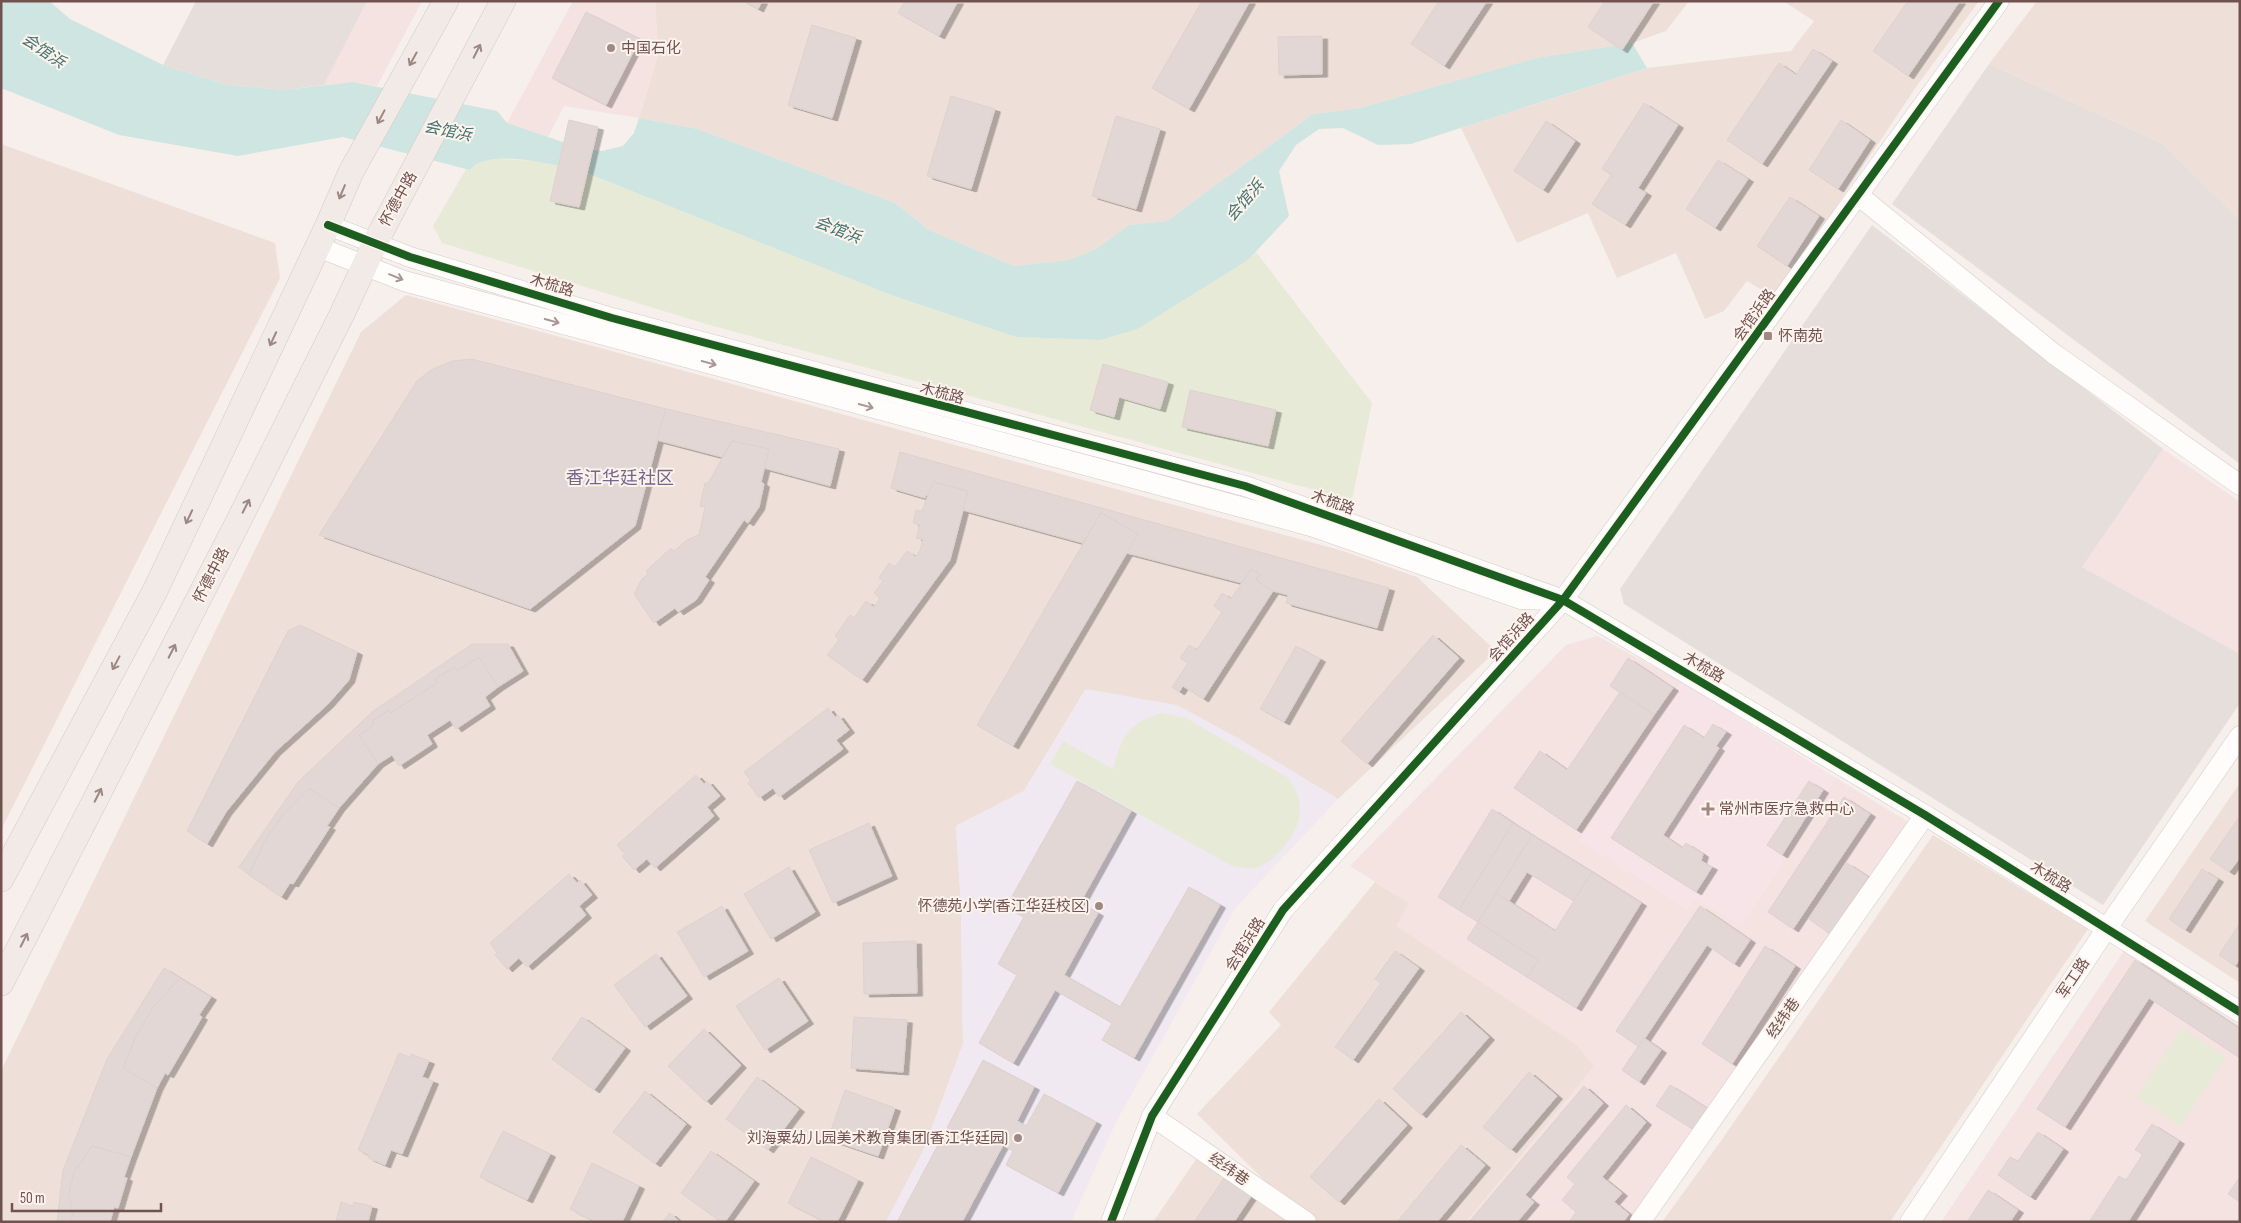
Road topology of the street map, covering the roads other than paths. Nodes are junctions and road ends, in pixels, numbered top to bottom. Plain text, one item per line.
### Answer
1 (446, 1) edge
2 (503, 1) edge
3 (1999, 1) edge
4 (1858, 195) junction
5 (328, 224) junction
6 (318, 247) junction
7 (369, 254) junction
8 (2240, 485) edge
9 (1562, 600) junction
10 (2240, 736) edge
11 (1925, 814) junction
12 (1, 879) edge
13 (2107, 928) junction
14 (1, 983) edge
15 (2240, 1012) edge
16 (1152, 1116) junction
17 (1111, 1222) edge
18 (1306, 1222) edge
19 (1640, 1222) edge
20 (1910, 1222) edge

1 -> 5 main road
7 -> 2 main road, 怀德中路
3 - 4 street, 会馆浜路
4 - 8 street
4 - 9 street, 会馆浜路
5 - 6 main road
5 - 7 street, 木梳路
6 - 7 street, 木梳路
6 -> 12 main road
7 - 9 street, 木梳路
14 -> 7 main road, 怀德中路
9 - 11 street, 木梳路
9 - 16 street, 会馆浜路
10 - 13 street, 军工路
11 - 13 street, 木梳路
11 - 19 street, 经纬巷
13 - 15 street, 木梳路
13 - 20 street, 军工路
16 - 17 street, 会馆浜路
16 - 18 street, 经纬巷

